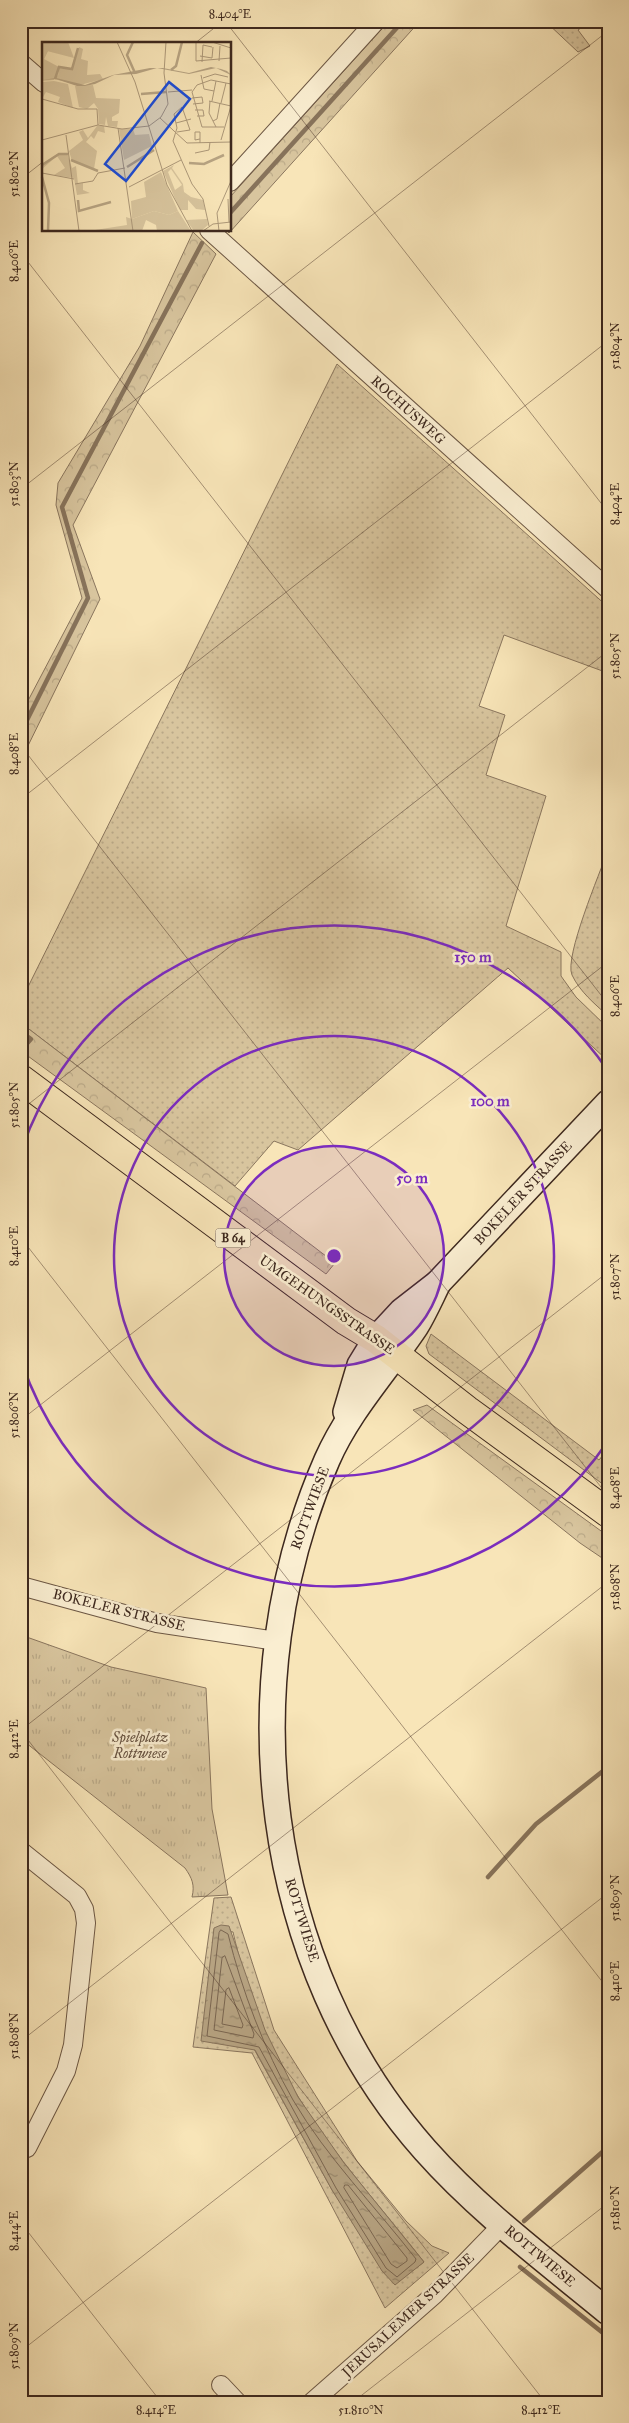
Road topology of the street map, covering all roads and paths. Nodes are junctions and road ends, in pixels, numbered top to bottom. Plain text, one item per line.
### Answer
1 (376, 21) edge
2 (21, 63) edge
3 (42, 81) edge
4 (231, 181) edge
5 (209, 231) edge
6 (608, 589) edge
7 (21, 1079) edge
8 (608, 1104) edge
9 (386, 1346) junction
10 (608, 1514) edge
11 (21, 1586) edge
12 (276, 1641) junction
13 (23, 1856) edge
14 (24, 2146) edge
15 (502, 2225) junction
16 (608, 2312) edge
17 (221, 2385) dead end
18 (237, 2402) edge
19 (312, 2402) edge

1 - 4 street
2 - 3 street
5 - 6 street, ROCHUSWEG
7 - 9 main road, UMGEHUNGSSTRASSE / B 64
8 - 9 street, BOKELER STRASSE
9 - 10 main road, UMGEHUNGSSTRASSE / B 64
9 - 12 street, ROTTWIESE
11 - 12 street, BOKELER STRASSE
12 - 15 street, ROTTWIESE
13 - 14 street
15 - 16 street, ROTTWIESE
15 - 19 street, JERUSALEMER STRASSE
17 - 18 street

